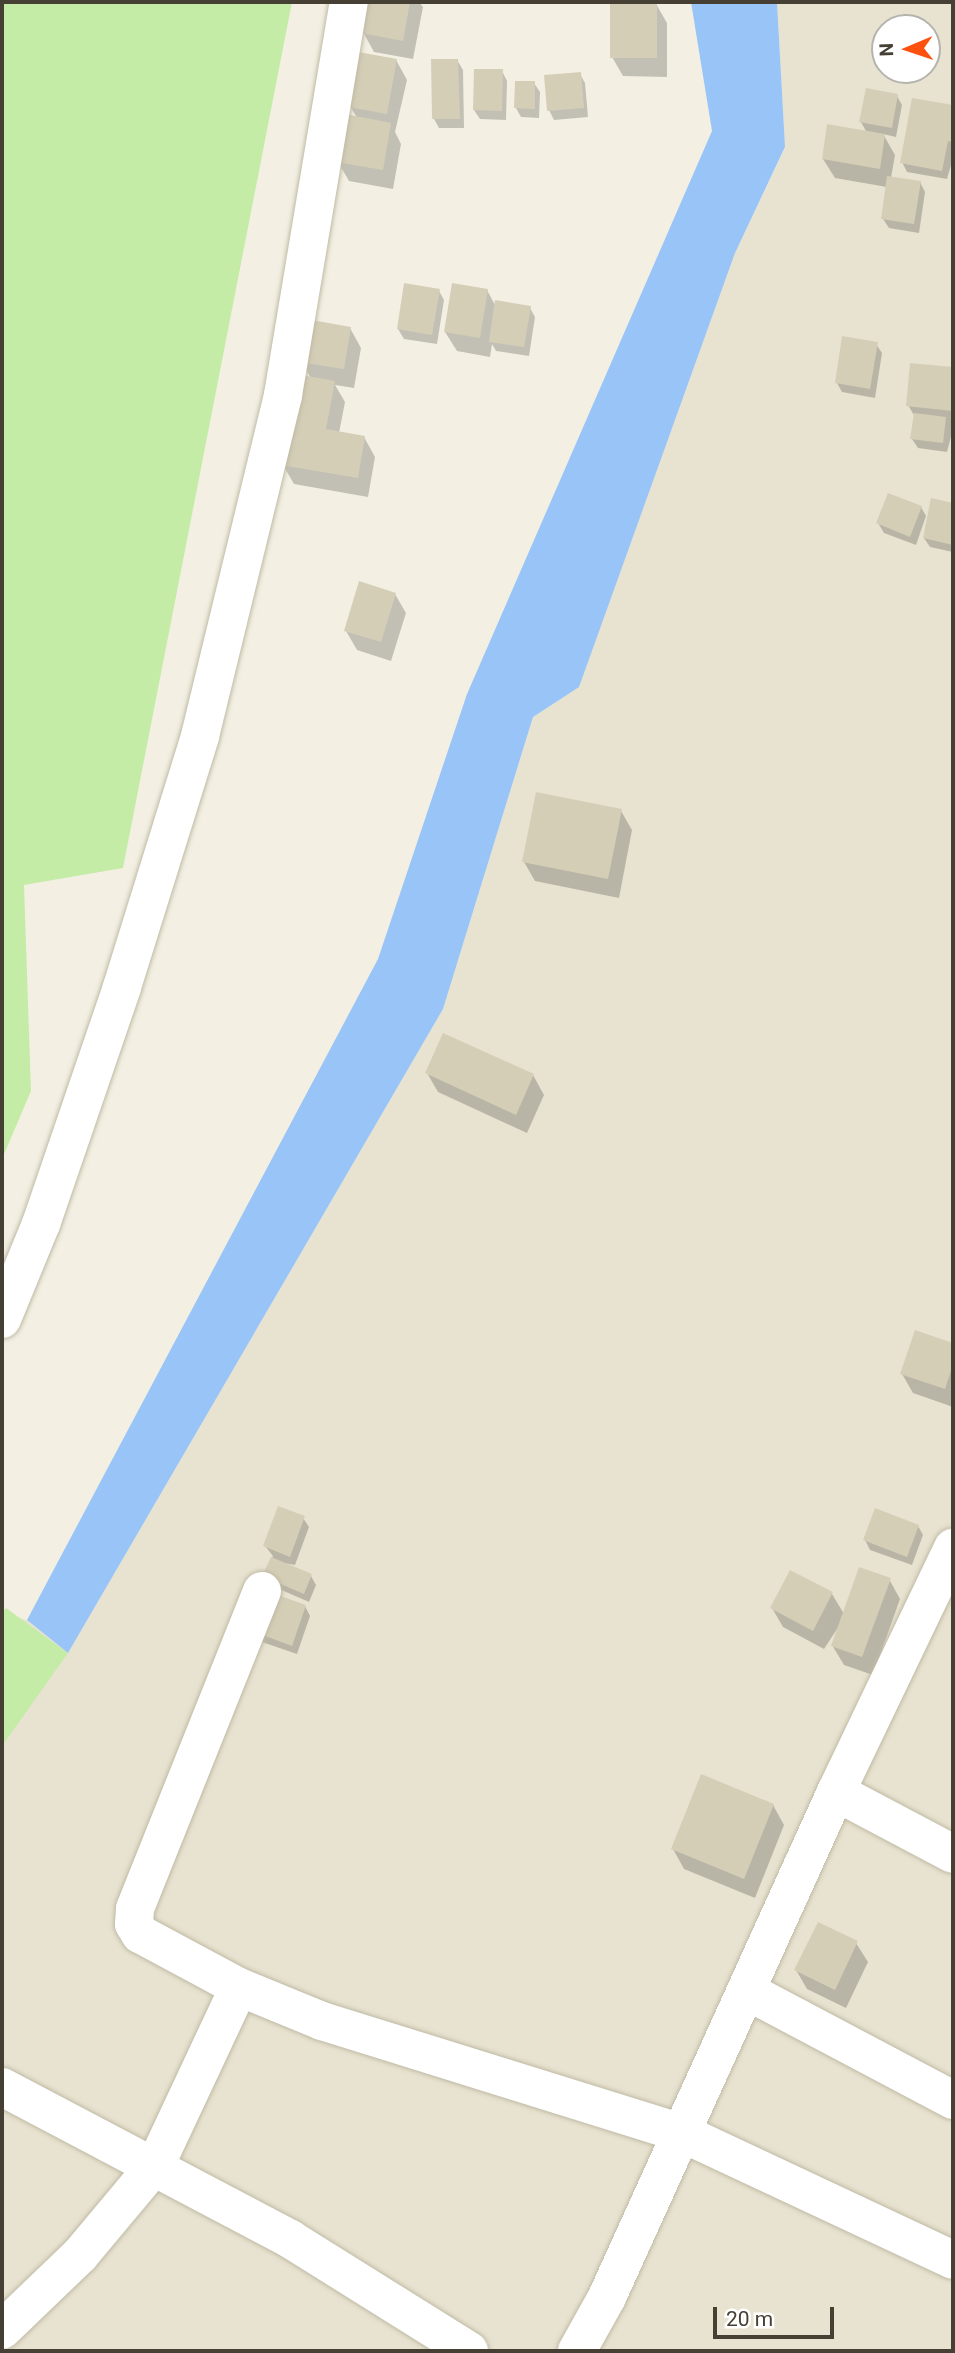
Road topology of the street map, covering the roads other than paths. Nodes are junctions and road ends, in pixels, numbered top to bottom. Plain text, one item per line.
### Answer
1 (349, 2) edge
2 (2, 1319) edge
3 (951, 1560) edge
4 (262, 1591) dead end
5 (836, 1793) junction
6 (953, 1854) edge
7 (239, 1987) junction
8 (747, 1991) junction
9 (2, 2087) edge
10 (953, 2100) edge
11 (682, 2133) junction
12 (156, 2164) junction
13 (953, 2260) edge
14 (2, 2330) edge
15 (469, 2351) edge
16 (577, 2351) edge

1 - 2 street
3 - 5 street
4 - 7 street
5 - 6 street
5 - 8 street
7 - 11 street
7 - 12 street
8 - 10 street
8 - 11 street
9 - 12 street
11 - 13 street
11 - 16 street
12 - 14 street
12 - 15 street

